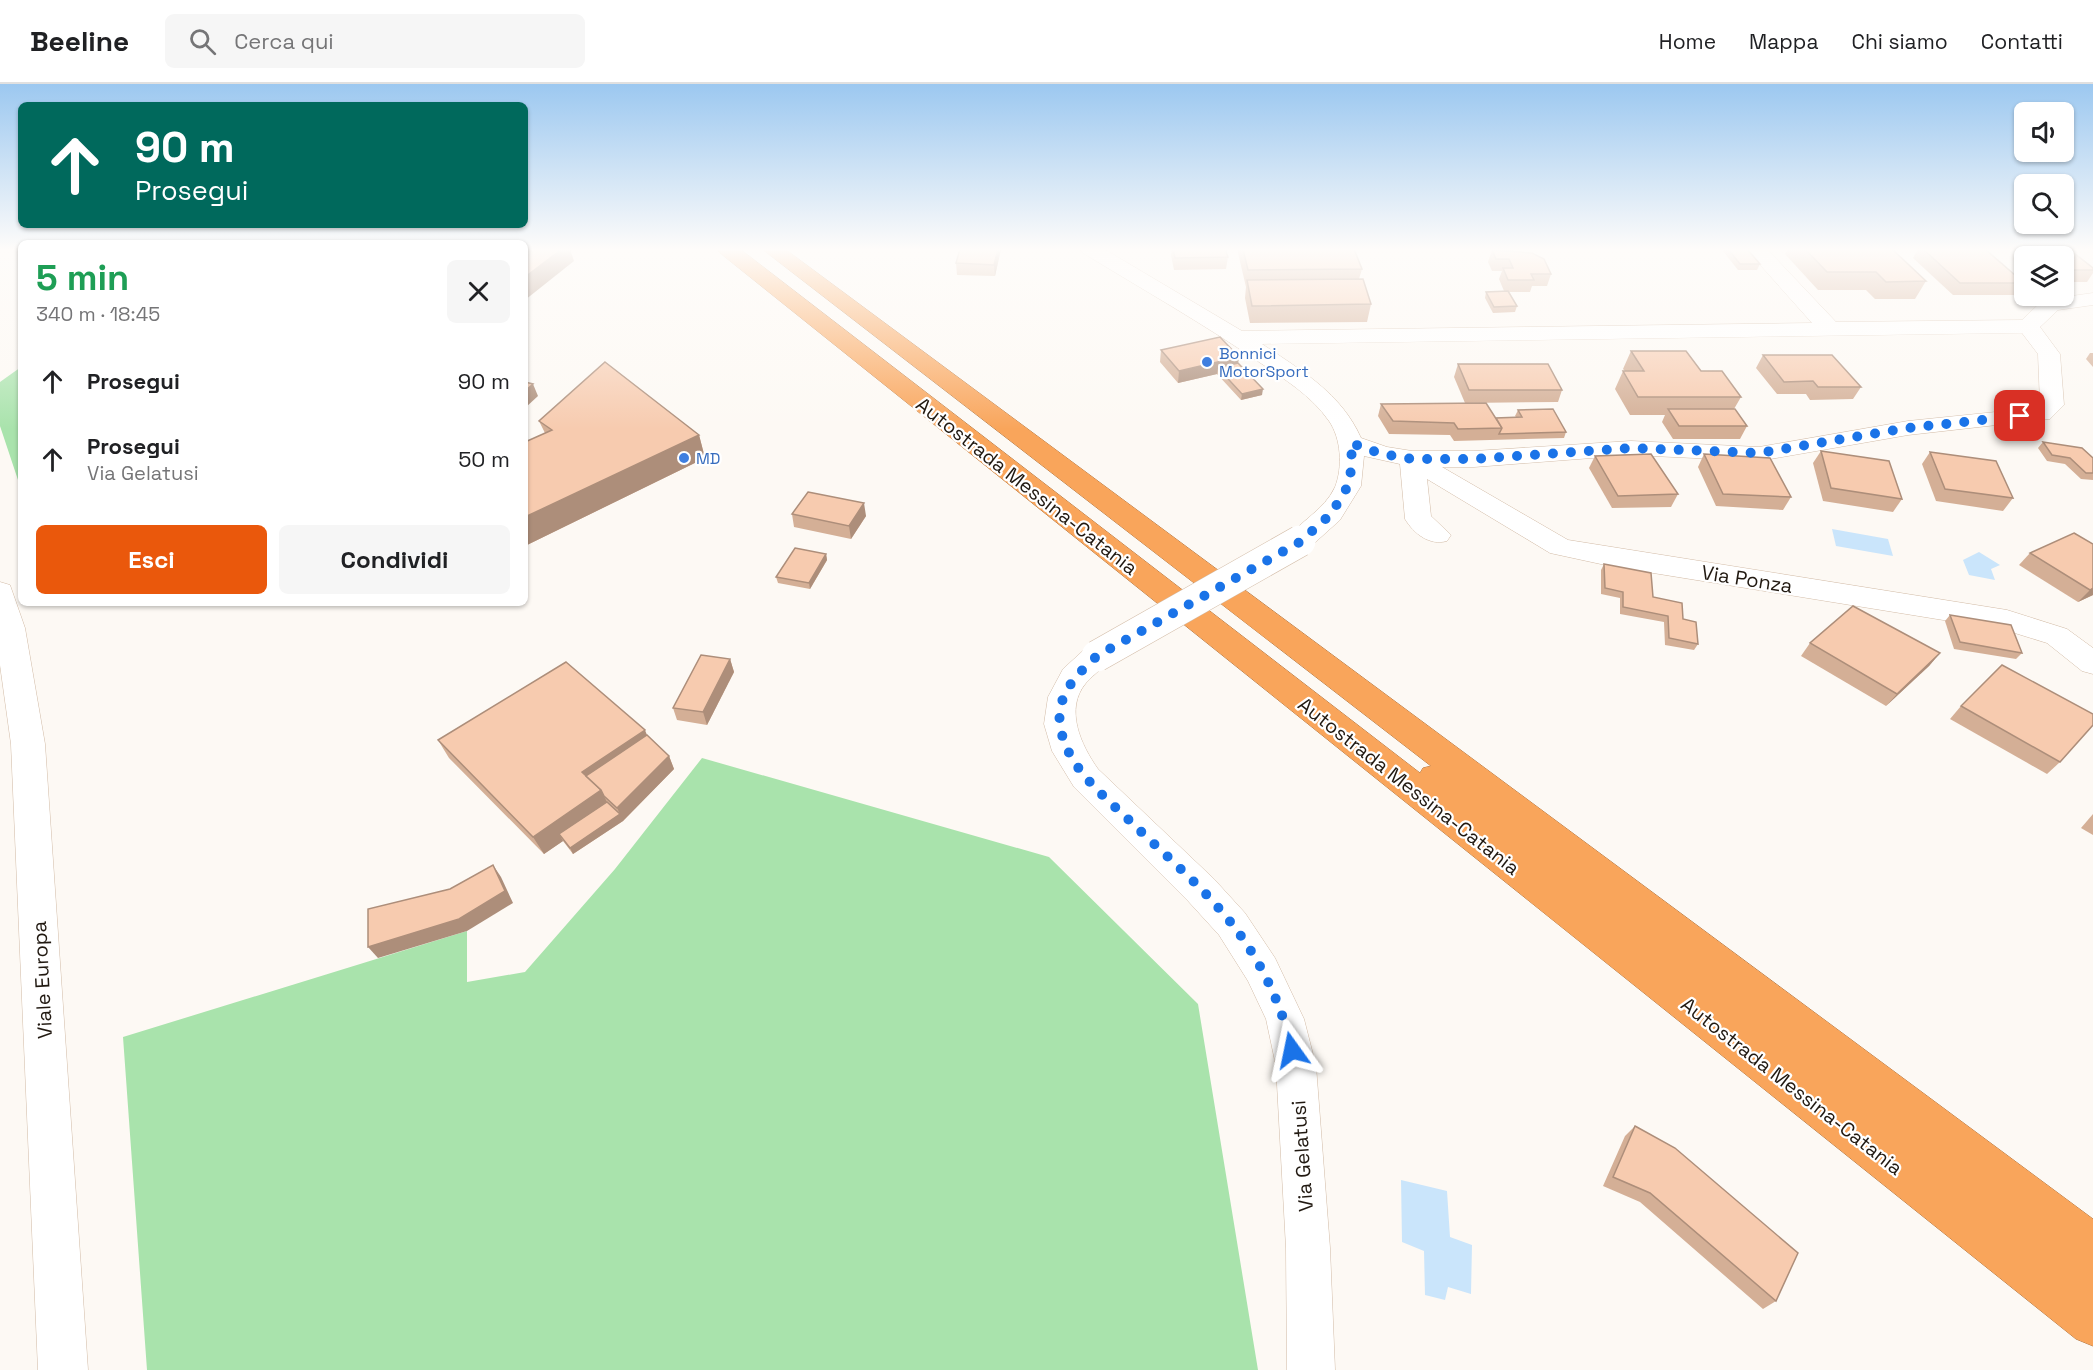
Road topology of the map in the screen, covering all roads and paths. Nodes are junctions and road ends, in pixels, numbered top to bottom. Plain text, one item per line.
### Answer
1 (803, 309) edge
2 (828, 309) edge
3 (851, 309) edge
4 (1190, 309) edge
5 (1812, 309) edge
6 (2047, 309) edge
7 (2028, 326) junction
8 (1832, 330) junction
9 (1238, 338) junction
10 (1351, 443) junction
11 (1412, 459) junction
12 (1438, 535) dead end
13 (4, 618) edge
14 (2093, 663) edge
15 (11, 697) edge
16 (2093, 1247) edge
17 (2093, 1278) edge
18 (2093, 1322) edge
19 (63, 1370) edge
20 (1311, 1370) edge

1 - 18 highway, Autostrada Messina-Catania
2 - 17 highway
3 - 16 highway, Autostrada Messina-Catania
4 - 9 street
5 - 8 street
6 - 7 street
7 - 8 street
7 - 11 street
8 - 9 street
9 - 10 street
10 - 11 street
10 - 20 street, Via Gelatusi, bridge
11 - 12 street
11 - 14 street, Via Ponza
13 - 15 main road, Viale Europa
15 - 19 main road, Viale Europa

